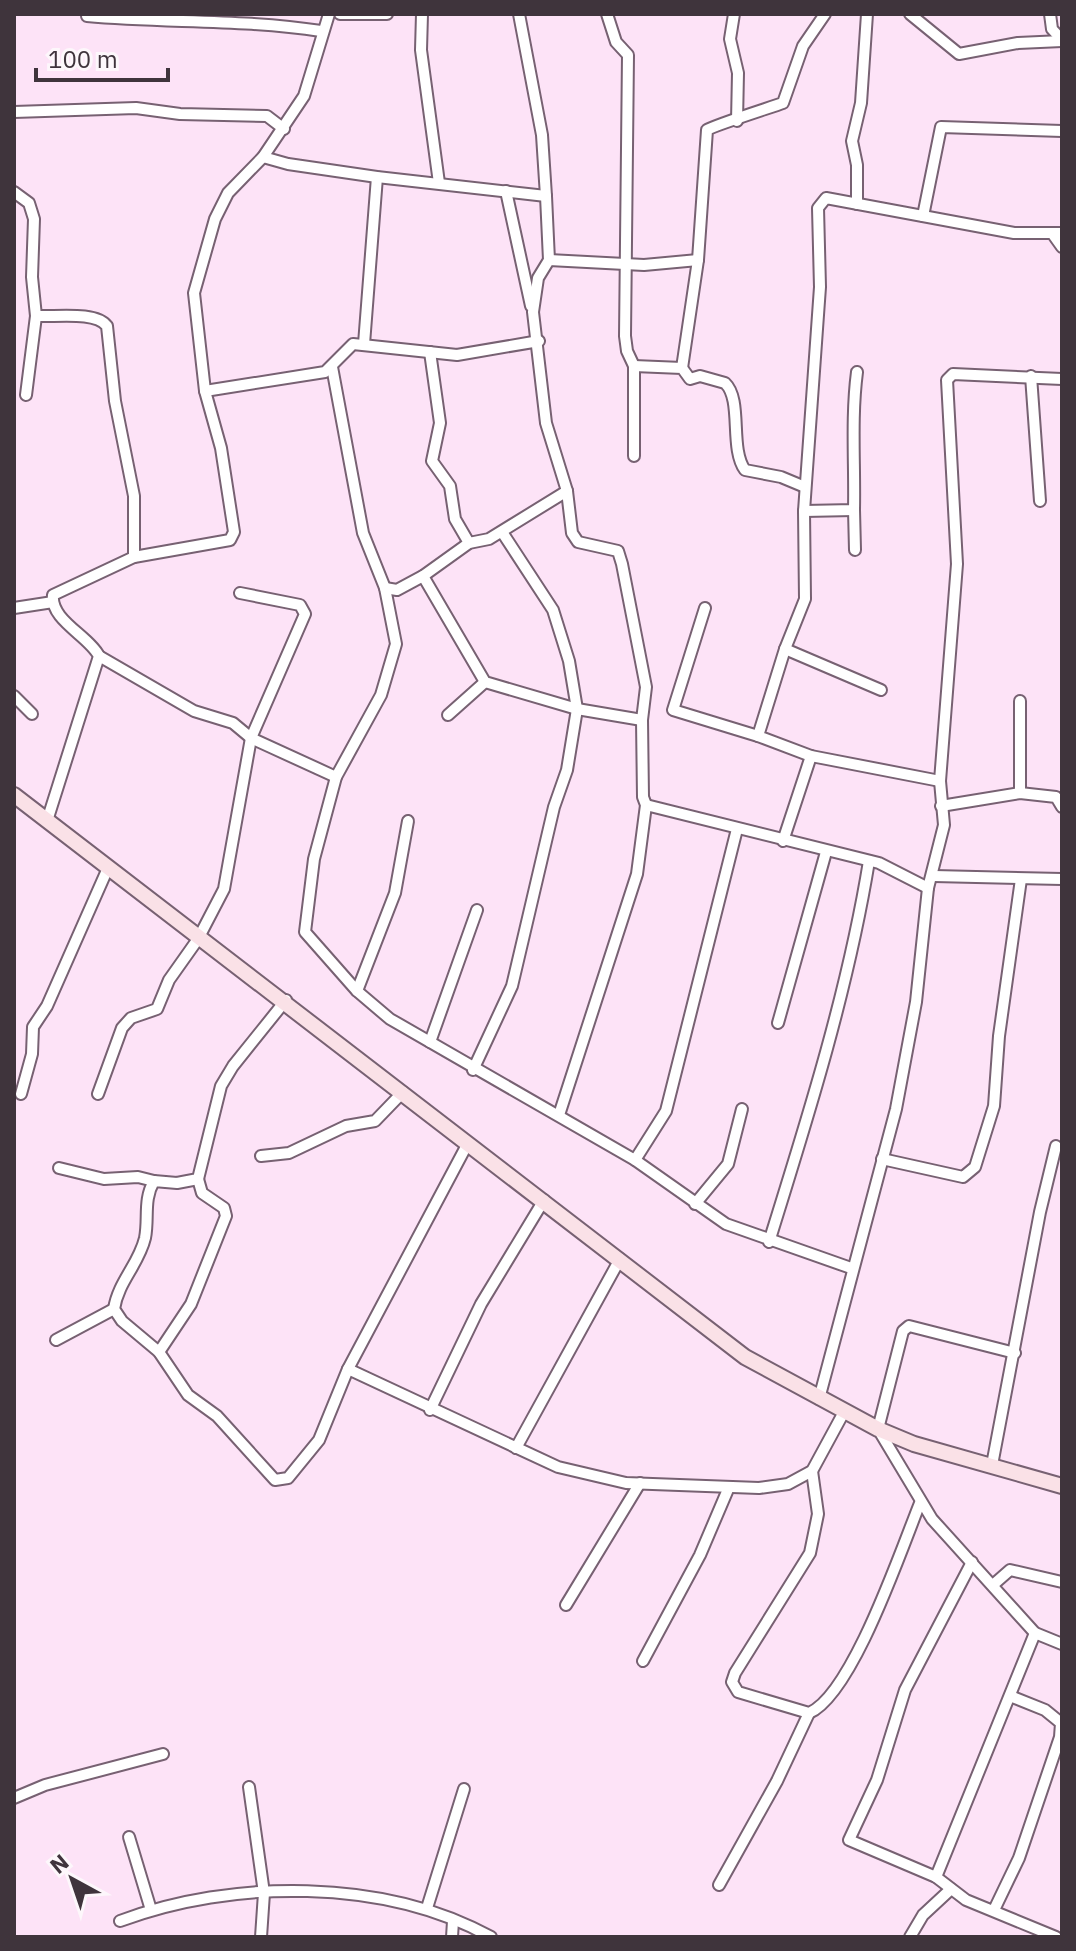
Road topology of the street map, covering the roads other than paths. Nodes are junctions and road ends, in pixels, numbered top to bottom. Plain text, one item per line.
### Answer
1 (329, 14) edge
2 (340, 14) edge
3 (387, 14) edge
4 (422, 14) edge
5 (519, 14) edge
6 (607, 14) edge
7 (734, 14) edge
8 (825, 14) edge
9 (867, 14) edge
10 (910, 14) edge
11 (1050, 14) edge
12 (87, 16) dead end
13 (321, 31) junction
14 (1062, 40) edge
15 (14, 112) edge
16 (737, 121) junction
17 (284, 129) junction
18 (1062, 131) edge
19 (263, 157) junction
20 (377, 177) junction
21 (439, 183) junction
22 (506, 191) junction
23 (14, 192) edge
24 (546, 196) junction
25 (857, 204) junction
26 (923, 216) junction
27 (1057, 233) edge
28 (1062, 247) edge
29 (549, 260) junction
30 (698, 260) junction
31 (629, 265) junction
32 (533, 312) junction
33 (36, 316) junction
34 (539, 341) junction
35 (364, 344) junction
36 (430, 352) junction
37 (634, 366) junction
38 (332, 367) junction
39 (682, 368) junction
40 (857, 372) dead end
41 (1031, 376) junction
42 (1062, 379) edge
43 (205, 391) junction
44 (26, 395) dead end
45 (634, 456) dead end
46 (805, 487) junction
47 (567, 491) junction
48 (1040, 501) dead end
49 (854, 510) junction
50 (804, 511) junction
51 (502, 532) junction
52 (469, 543) junction
53 (855, 550) dead end
54 (134, 557) junction
55 (423, 576) junction
56 (385, 588) junction
57 (240, 593) dead end
58 (53, 602) junction
59 (14, 608) edge
60 (705, 608) dead end
61 (785, 649) junction
62 (99, 656) junction
63 (485, 682) junction
64 (881, 690) dead end
65 (14, 696) edge
66 (1020, 701) dead end
67 (577, 709) junction
68 (32, 714) dead end
69 (448, 715) dead end
70 (642, 720) junction
71 (758, 736) junction
72 (251, 738) junction
73 (811, 756) junction
74 (336, 777) junction
75 (940, 781) junction
76 (1020, 793) junction
77 (14, 795) edge
78 (646, 805) junction
79 (941, 806) junction
80 (1062, 807) edge
81 (47, 821) junction
82 (408, 821) dead end
83 (737, 829) junction
84 (783, 841) junction
85 (826, 852) junction
86 (869, 861) junction
87 (108, 868) junction
88 (934, 876) junction
89 (1021, 879) junction
90 (1062, 879) edge
91 (928, 888) junction
92 (477, 910) dead end
93 (198, 939) junction
94 (357, 991) junction
95 (286, 1000) junction
96 (778, 1023) dead end
97 (430, 1042) junction
98 (473, 1070) junction
99 (403, 1092) junction
100 (21, 1094) dead end
101 (98, 1094) dead end
102 (742, 1109) dead end
103 (559, 1115) junction
104 (468, 1143) junction
105 (1056, 1146) dead end
106 (261, 1156) dead end
107 (882, 1159) junction
108 (635, 1160) junction
109 (59, 1168) dead end
110 (198, 1179) junction
111 (154, 1181) junction
112 (544, 1200) junction
113 (695, 1204) junction
114 (769, 1242) junction
115 (620, 1259) junction
116 (851, 1268) junction
117 (114, 1309) junction
118 (56, 1340) dead end
119 (159, 1352) junction
120 (1015, 1353) junction
121 (348, 1369) junction
122 (819, 1399) junction
123 (430, 1410) junction
124 (844, 1412) junction
125 (878, 1429) junction
126 (516, 1448) junction
127 (992, 1465) junction
128 (812, 1471) junction
129 (640, 1483) junction
130 (1062, 1486) edge
131 (729, 1487) junction
132 (920, 1503) junction
133 (972, 1562) junction
134 (1062, 1582) edge
135 (994, 1584) junction
136 (566, 1605) dead end
137 (1035, 1633) junction
138 (1062, 1644) edge
139 (643, 1661) dead end
140 (1010, 1696) junction
141 (809, 1713) junction
142 (163, 1754) dead end
143 (249, 1787) dead end
144 (464, 1789) dead end
145 (14, 1798) edge
146 (129, 1837) dead end
147 (936, 1877) junction
148 (719, 1885) dead end
149 (951, 1889) junction
150 (264, 1893) junction
151 (427, 1908) junction
152 (151, 1910) junction
153 (994, 1910) junction
154 (120, 1921) dead end
155 (453, 1921) junction
156 (261, 1937) edge
157 (452, 1937) edge
158 (491, 1937) edge
159 (910, 1937) edge
160 (1056, 1937) edge

1 - 13 street
2 - 3 street
4 - 21 street
5 - 24 street
6 - 31 street
7 - 16 street
8 - 16 street
9 - 25 street
10 - 14 street
11 - 14 street
12 - 13 street
13 - 17 street
15 - 17 street
16 - 30 street
17 - 19 street
18 - 26 street
19 - 20 street
19 - 43 street
20 - 21 street
20 - 35 street
21 - 22 street
22 - 24 street
22 - 32 street
23 - 33 street
24 - 29 street
25 - 26 street
25 - 46 street
26 - 27 street
27 - 28 street
29 - 31 street
29 - 32 street
30 - 31 street
30 - 39 street
31 - 37 street
32 - 34 street
33 - 44 street
33 - 54 street
34 - 36 street
34 - 47 street
35 - 36 street
35 - 38 street
36 - 52 street
37 - 39 street
37 - 45 street
38 - 43 street
38 - 56 street
39 - 46 street
40 - 49 street
41 - 42 street
41 - 48 street
41 - 75 street
43 - 54 street
46 - 50 street
47 - 51 street
47 - 70 street
49 - 50 street
49 - 53 street
50 - 61 street
51 - 52 street
51 - 67 street
52 - 55 street
54 - 58 street
55 - 56 street
55 - 63 street
56 - 74 street
57 - 72 street
58 - 59 street
58 - 62 street
60 - 71 street
61 - 64 street
61 - 71 street
62 - 72 street
62 - 81 street
63 - 67 street
63 - 69 street
65 - 68 street
66 - 76 street
67 - 70 street
67 - 98 street
70 - 78 street
71 - 73 street
72 - 74 street
72 - 93 street
73 - 75 street
73 - 84 street
74 - 94 street
75 - 79 street
76 - 79 street
76 - 80 street
77 - 81 street
78 - 83 street
78 - 103 street
79 - 88 street
81 - 87 street
82 - 94 street
83 - 84 street
83 - 108 street
84 - 85 street
85 - 86 street
85 - 96 street
86 - 91 street
86 - 114 street
87 - 93 street
87 - 100 street
88 - 89 street
88 - 91 street
89 - 90 street
89 - 107 street
91 - 107 street
92 - 97 street
93 - 95 street
93 - 101 street
94 - 97 street
95 - 99 street
95 - 110 street
97 - 98 street
98 - 103 street
99 - 104 street
99 - 106 street
102 - 113 street
103 - 108 street
104 - 112 street
104 - 121 street
105 - 120 street
107 - 116 street
108 - 113 street
109 - 111 street
110 - 111 street
110 - 119 street
111 - 117 street
112 - 115 street
112 - 123 street
113 - 114 street
114 - 116 street
115 - 122 street
115 - 126 street
116 - 122 street
117 - 118 street
117 - 119 street
119 - 121 street
120 - 125 street
120 - 127 street
121 - 123 street
122 - 124 street
123 - 126 street
124 - 125 street
124 - 128 street
125 - 127 street
125 - 132 street
126 - 129 street
127 - 130 street
128 - 131 street
128 - 141 street
129 - 131 street
129 - 136 street
131 - 139 street
132 - 133 street
132 - 141 street
133 - 135 street
133 - 147 street
134 - 135 street
135 - 137 street
137 - 138 street
137 - 140 street
140 - 147 street
140 - 153 street
141 - 148 street
142 - 145 street
143 - 150 street
144 - 151 street
146 - 152 street
147 - 149 street
149 - 153 street
149 - 159 street
150 - 151 street
150 - 152 street
150 - 156 street
151 - 155 street
152 - 154 street
153 - 160 street
155 - 157 street
155 - 158 street

